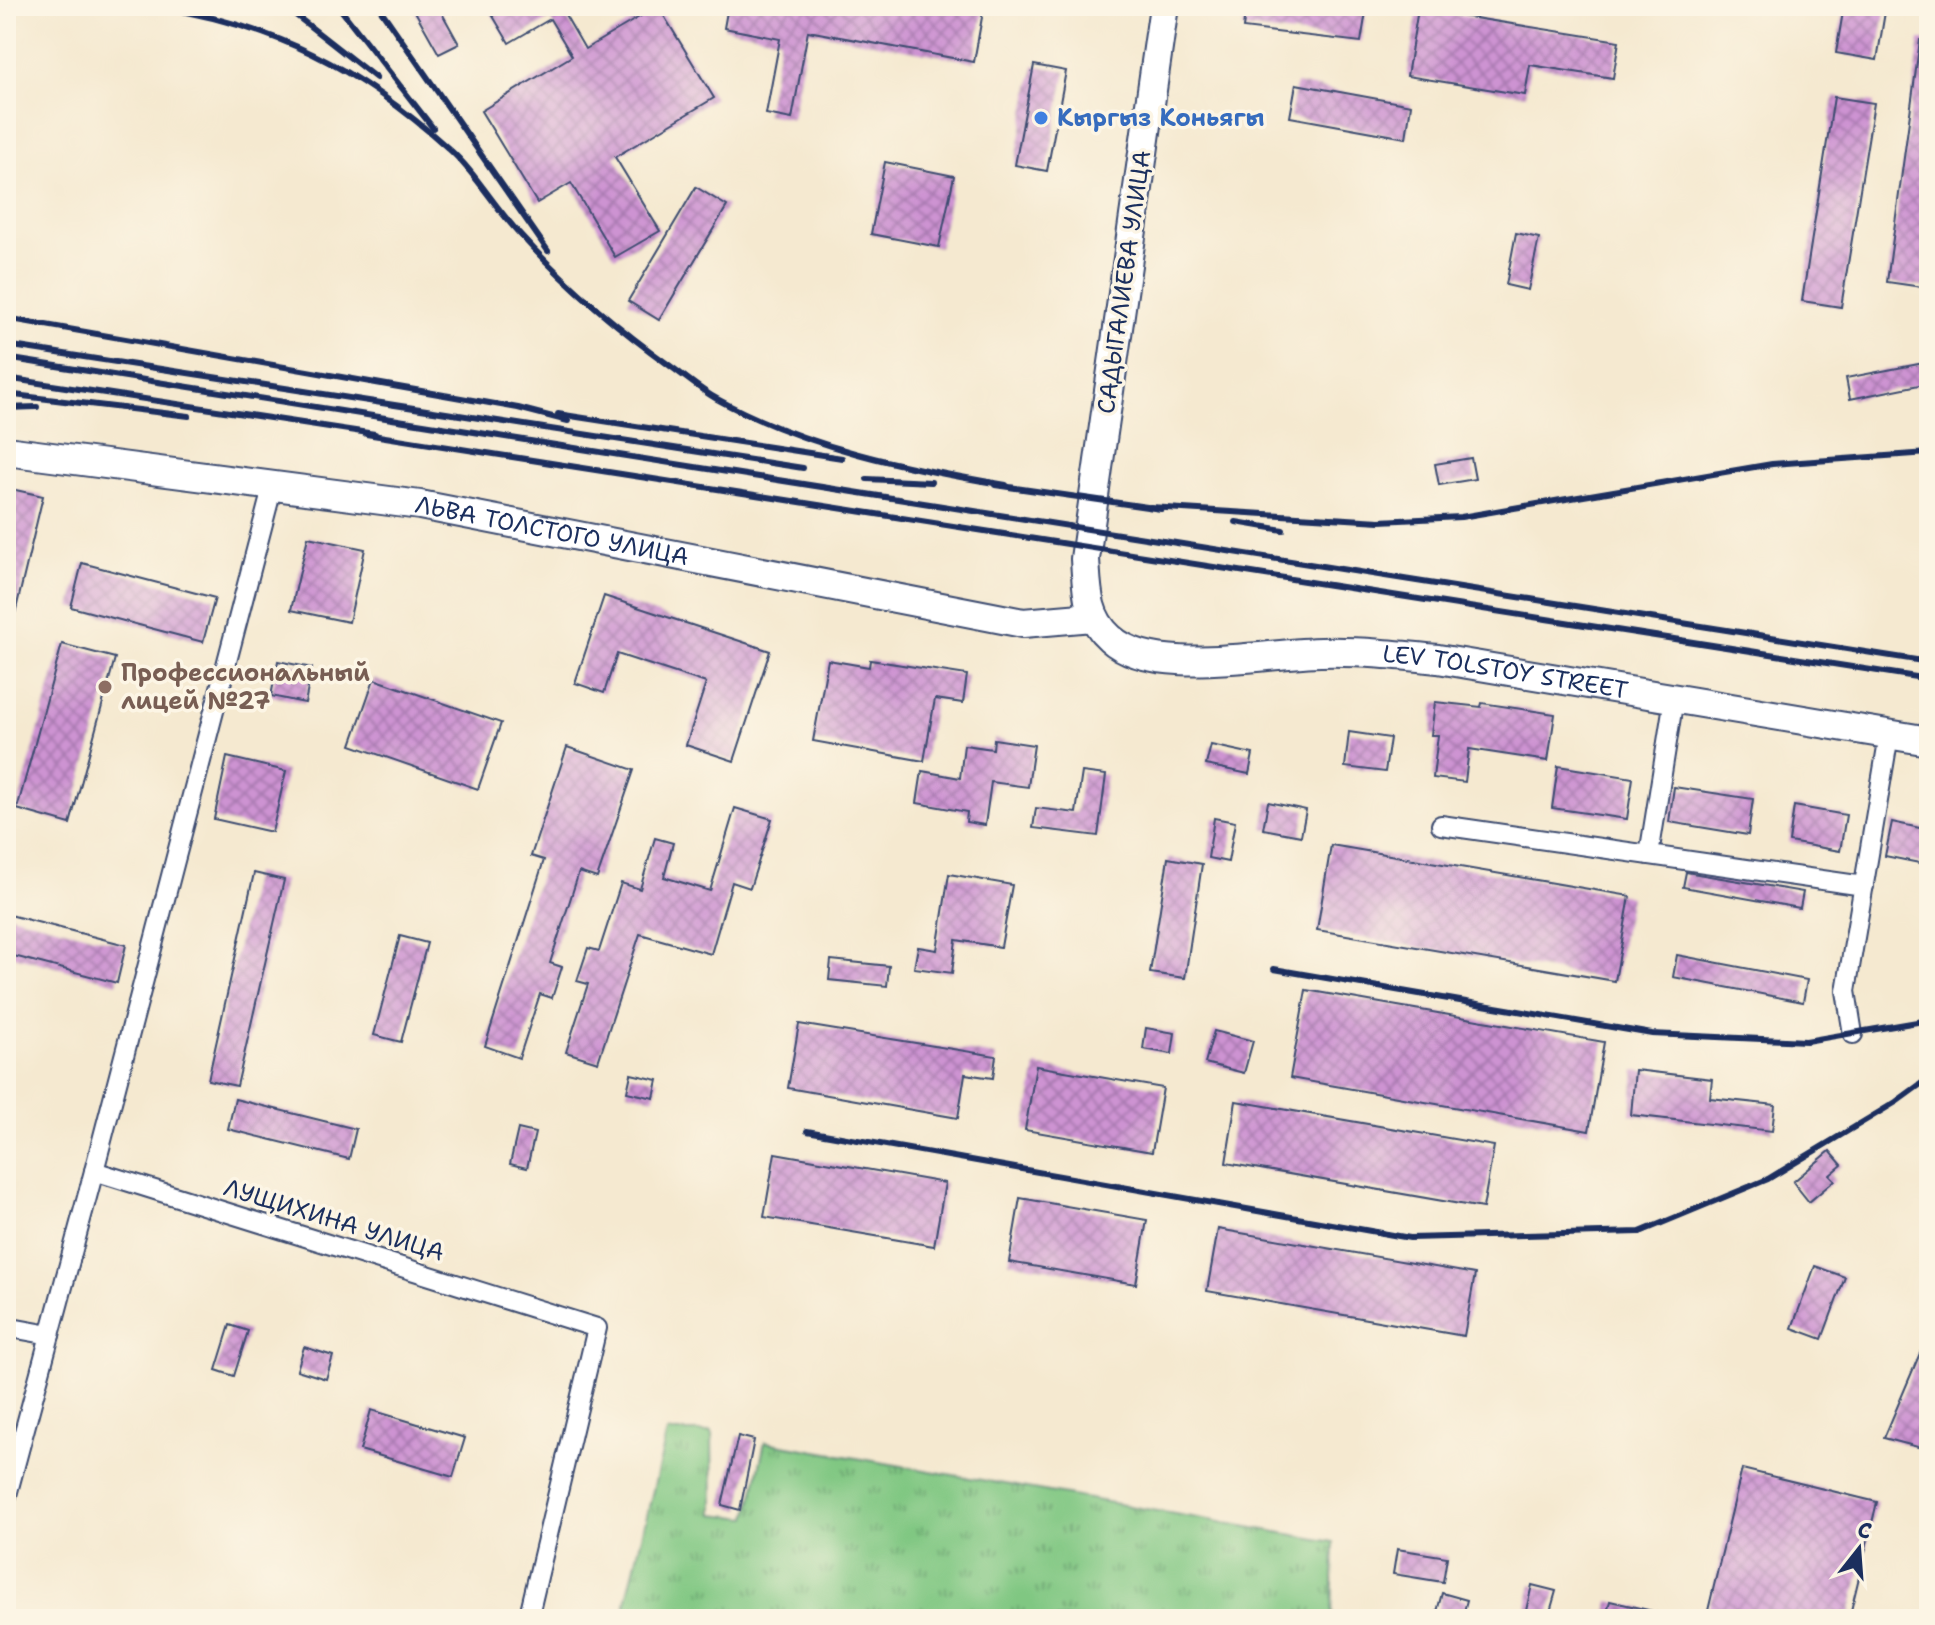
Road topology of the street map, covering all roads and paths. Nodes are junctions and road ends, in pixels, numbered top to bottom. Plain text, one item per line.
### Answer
1 (1164, 6) edge
2 (6, 451) edge
3 (273, 485) junction
4 (1093, 617) junction
5 (1674, 698) junction
6 (1889, 735) junction
7 (1929, 741) edge
8 (1441, 825) dead end
9 (1649, 855) junction
10 (1864, 886) junction
11 (1853, 1034) dead end
12 (94, 1171) junction
13 (6, 1327) edge
14 (50, 1335) junction
15 (6, 1499) edge
16 (528, 1619) edge

1 - 4 main road, САДЫГАЛИЕВА УЛИЦА
2 - 3 main road, ЛЬВА ТОЛСТОГО УЛИЦА
3 - 4 main road, ЛЬВА ТОЛСТОГО УЛИЦА
3 - 12 street
4 - 5 main road, LEV TOLSTOY STREET
5 - 6 main road, LEV TOLSTOY STREET
5 - 9 street
6 - 7 main road, LEV TOLSTOY STREET
6 - 10 street
8 - 9 street
9 - 10 street
10 - 11 street
12 - 14 street
12 - 16 street, ЛУЩИХИНА УЛИЦА
13 - 14 street
14 - 15 street

